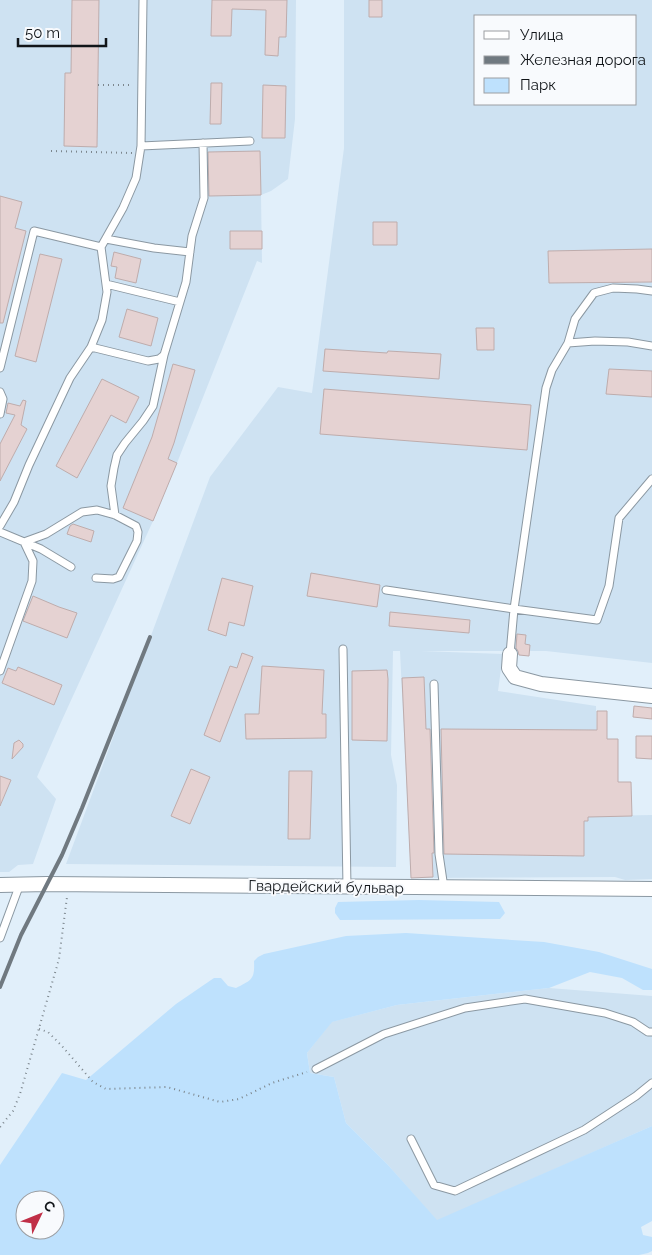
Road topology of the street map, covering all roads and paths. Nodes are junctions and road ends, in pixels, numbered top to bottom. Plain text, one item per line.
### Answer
1 (143, 0) edge
2 (98, 85) dead end
3 (142, 86) junction
4 (250, 141) dead end
5 (203, 143) junction
6 (140, 149) junction
7 (52, 151) dead end
8 (106, 239) junction
9 (101, 247) junction
10 (190, 252) junction
11 (106, 284) junction
12 (652, 292) edge
13 (180, 302) junction
14 (568, 343) junction
15 (652, 346) edge
16 (91, 347) junction
17 (164, 355) junction
18 (0, 368) edge
19 (0, 392) edge
20 (0, 414) edge
21 (652, 478) edge
22 (115, 514) junction
23 (0, 526) edge
24 (0, 532) edge
25 (24, 542) junction
26 (71, 567) dead end
27 (96, 578) dead end
28 (386, 590) dead end
29 (514, 609) junction
30 (343, 650) dead end
31 (510, 654) joint
32 (0, 671) edge
33 (434, 684) dead end
34 (652, 696) edge
35 (20, 884) junction
36 (68, 884) junction
37 (0, 885) edge
38 (347, 887) junction
39 (444, 888) junction
40 (652, 889) edge
41 (0, 938) edge
42 (39, 1029) junction
43 (652, 1032) edge
44 (316, 1069) joint
45 (652, 1083) edge
46 (0, 1128) edge
47 (411, 1139) dead end

1 - 3 lane
2 - 3 path
3 - 6 lane
4 - 5 lane
5 - 6 lane
5 - 10 lane
6 - 7 path
6 - 8 lane
8 - 9 lane
8 - 10 lane
9 - 11 lane
9 - 18 lane
10 - 13 lane
11 - 13 lane
11 - 16 lane
12 - 14 lane
13 - 17 lane
14 - 15 lane
14 - 29 lane
16 - 17 lane
16 - 23 lane
17 - 22 lane
19 - 20 lane
21 - 29 lane
22 - 25 lane
22 - 27 lane
24 - 25 lane
25 - 26 lane
25 - 32 lane
28 - 29 lane
29 - 31 lane
30 - 38 lane
31 - 34 street
33 - 39 lane
35 - 36 street, Гвардейский бульвар
35 - 37 street, Гвардейский бульвар
35 - 41 lane
36 - 38 street, Гвардейский бульвар
36 - 42 path
38 - 39 street, Гвардейский бульвар
39 - 40 street, Гвардейский бульвар
42 - 44 path
42 - 46 path
43 - 44 lane
45 - 47 lane

